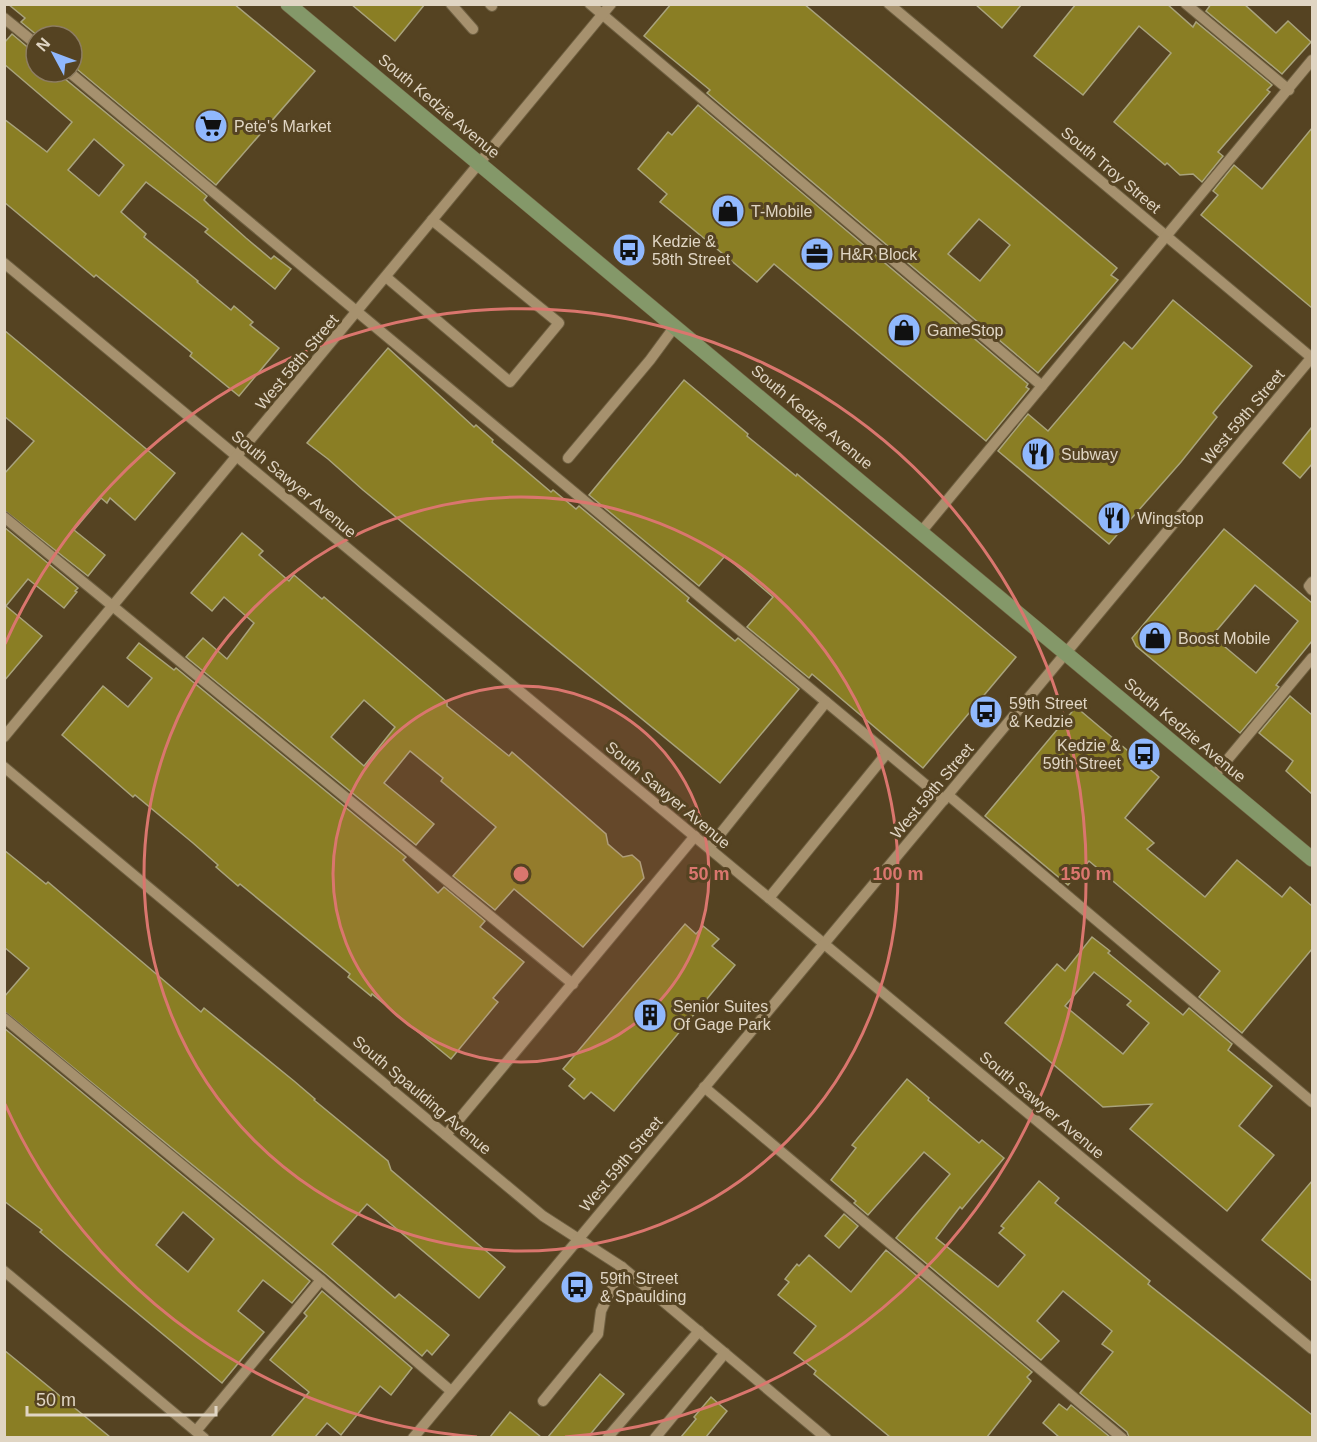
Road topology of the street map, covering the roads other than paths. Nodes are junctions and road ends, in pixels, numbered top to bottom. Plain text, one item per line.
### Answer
1 (288, 4) edge
2 (451, 4) edge
3 (590, 4) edge
4 (611, 4) edge
5 (890, 4) edge
6 (1186, 4) edge
7 (603, 15) junction
8 (4, 18) edge
9 (473, 29) dead end
10 (24, 34) edge
11 (1312, 60) edge
12 (83, 84) edge
13 (1289, 90) junction
14 (479, 163) junction
15 (432, 220) junction
16 (1167, 236) junction
17 (4, 263) edge
18 (386, 277) junction
19 (358, 312) junction
20 (675, 326) junction
21 (1312, 358) edge
22 (1042, 386) junction
23 (238, 457) junction
24 (568, 458) dead end
25 (4, 517) edge
26 (921, 532) junction
27 (1312, 582) edge
28 (1312, 590) edge
29 (112, 607) junction
30 (1066, 654) junction
31 (1312, 658) edge
32 (826, 702) junction
33 (4, 737) edge
34 (887, 753) junction
35 (4, 767) edge
36 (1214, 777) junction
37 (946, 798) junction
38 (695, 836) junction
39 (709, 848) junction
40 (1312, 859) edge
41 (769, 898) junction
42 (824, 944) junction
43 (573, 984) junction
44 (4, 1018) edge
45 (704, 1087) junction
46 (1312, 1102) edge
47 (446, 1135) junction
48 (578, 1239) junction
49 (622, 1268) junction
50 (4, 1271) edge
51 (321, 1280) junction
52 (699, 1331) junction
53 (1312, 1349) edge
54 (725, 1353) junction
55 (451, 1391) junction
56 (543, 1401) dead end
57 (200, 1434) edge
58 (413, 1437) edge
59 (608, 1437) edge
60 (655, 1437) edge
61 (826, 1437) edge
62 (1122, 1437) edge

1 - 14 main road, South Kedzie Avenue
2 - 9 street
3 - 7 street
4 - 7 street, West 58th Street
5 - 16 street, South Troy Street
6 - 13 street
7 - 14 street, West 58th Street
7 - 22 street
8 - 10 street
11 - 13 street
12 - 19 street
13 - 16 street
14 - 15 street, West 58th Street
14 - 20 main road, South Kedzie Avenue
15 - 18 street, West 58th Street
15 - 18 street
16 - 21 street, South Troy Street
16 - 22 street
17 - 23 street, South Sawyer Avenue
18 - 19 street, West 58th Street
19 - 23 street, West 58th Street
19 - 32 street
20 - 24 street
20 - 26 main road, South Kedzie Avenue
21 - 30 street, West 59th Street
22 - 26 street
23 - 29 street, West 58th Street
23 - 38 street, South Sawyer Avenue
25 - 29 street
26 - 30 main road, South Kedzie Avenue
27 - 28 street
29 - 33 street, West 58th Street
29 - 43 street
30 - 36 main road, South Kedzie Avenue
30 - 37 street, West 59th Street
31 - 36 street
32 - 34 street
32 - 39 street
34 - 37 street
34 - 41 street
35 - 47 street, South Spaulding Avenue
36 - 40 main road, South Kedzie Avenue
37 - 42 street, West 59th Street
37 - 46 street
38 - 39 street, South Sawyer Avenue
38 - 43 street
39 - 41 street, South Sawyer Avenue
41 - 42 street, South Sawyer Avenue
42 - 45 street, West 59th Street
42 - 53 street, South Sawyer Avenue
43 - 47 street
44 - 51 street
45 - 48 street, West 59th Street
45 - 62 street
47 - 48 street, South Spaulding Avenue
48 - 49 street, South Spaulding Avenue
48 - 55 street, West 59th Street
49 - 52 street, South Spaulding Avenue
49 - 56 street
50 - 57 street
51 - 55 street
51 - 57 street
52 - 54 street, South Spaulding Avenue
52 - 59 street
54 - 60 street
54 - 61 street, South Spaulding Avenue
55 - 58 street, West 59th Street

